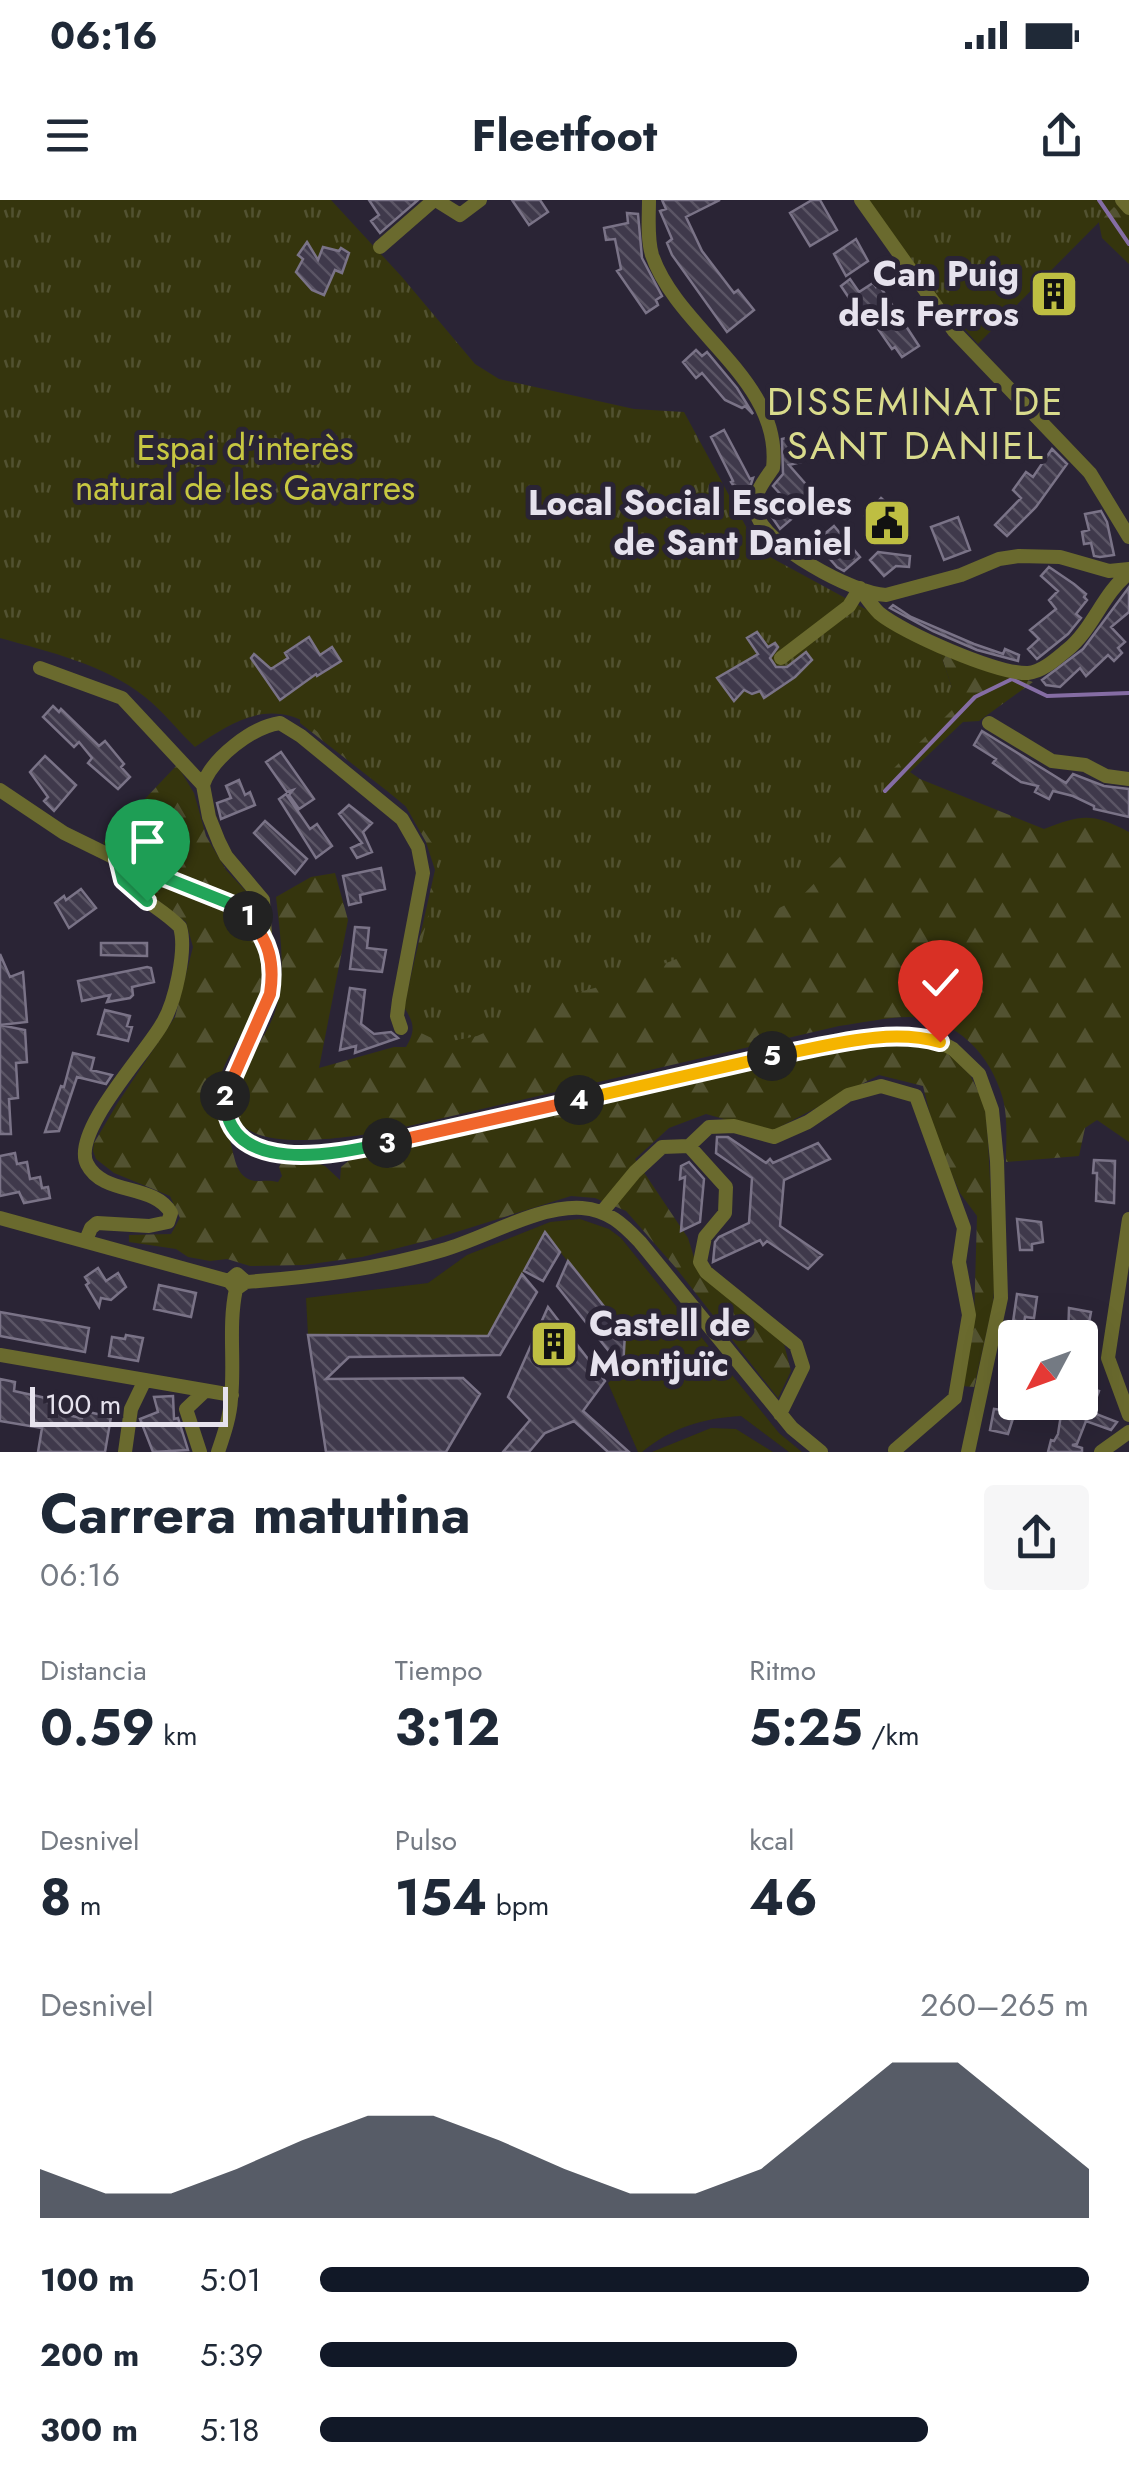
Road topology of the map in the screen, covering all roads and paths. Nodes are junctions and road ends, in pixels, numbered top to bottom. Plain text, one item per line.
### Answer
1 (435, 200) edge
2 (480, 200) edge
3 (649, 200) edge
4 (860, 200) edge
5 (1122, 200) edge
6 (1129, 208) edge
7 (380, 247) dead end
8 (1129, 537) edge
9 (1129, 571) edge
10 (860, 588) junction
11 (781, 658) dead end
12 (40, 668) dead end
13 (989, 723) dead end
14 (1129, 779) edge
15 (203, 785) junction
16 (0, 790) edge
17 (118, 859) junction
18 (265, 938) junction
19 (401, 1028) dead end
20 (689, 1146) junction
21 (602, 1212) junction
22 (0, 1218) edge
23 (1129, 1219) edge
24 (86, 1240) junction
25 (237, 1284) junction
26 (0, 1356) edge
27 (144, 1382) junction
28 (204, 1392) junction
29 (232, 1394) junction
30 (780, 1414) junction
31 (1129, 1415) edge
32 (1129, 1432) edge
33 (895, 1450) edge
34 (124, 1452) edge
35 (200, 1452) edge
36 (218, 1452) edge
37 (821, 1452) edge
38 (968, 1452) edge
39 (1100, 1452) edge

1 - 2 street
1 - 7 street
3 - 10 street
4 - 8 street
5 - 6 street
9 - 10 street
9 - 10 street
10 - 11 street
12 - 15 street
13 - 14 street
15 - 18 street
15 - 19 street
16 - 17 street
17 - 18 street
17 - 24 street
18 - 38 street
20 - 21 street
20 - 30 street
20 - 33 street
21 - 25 street
21 - 30 street
22 - 24 street
23 - 31 street
24 - 25 street
25 - 29 street
26 - 27 street
27 - 28 street
27 - 34 street
28 - 29 street
28 - 35 street
29 - 36 street
30 - 37 street
32 - 39 street

